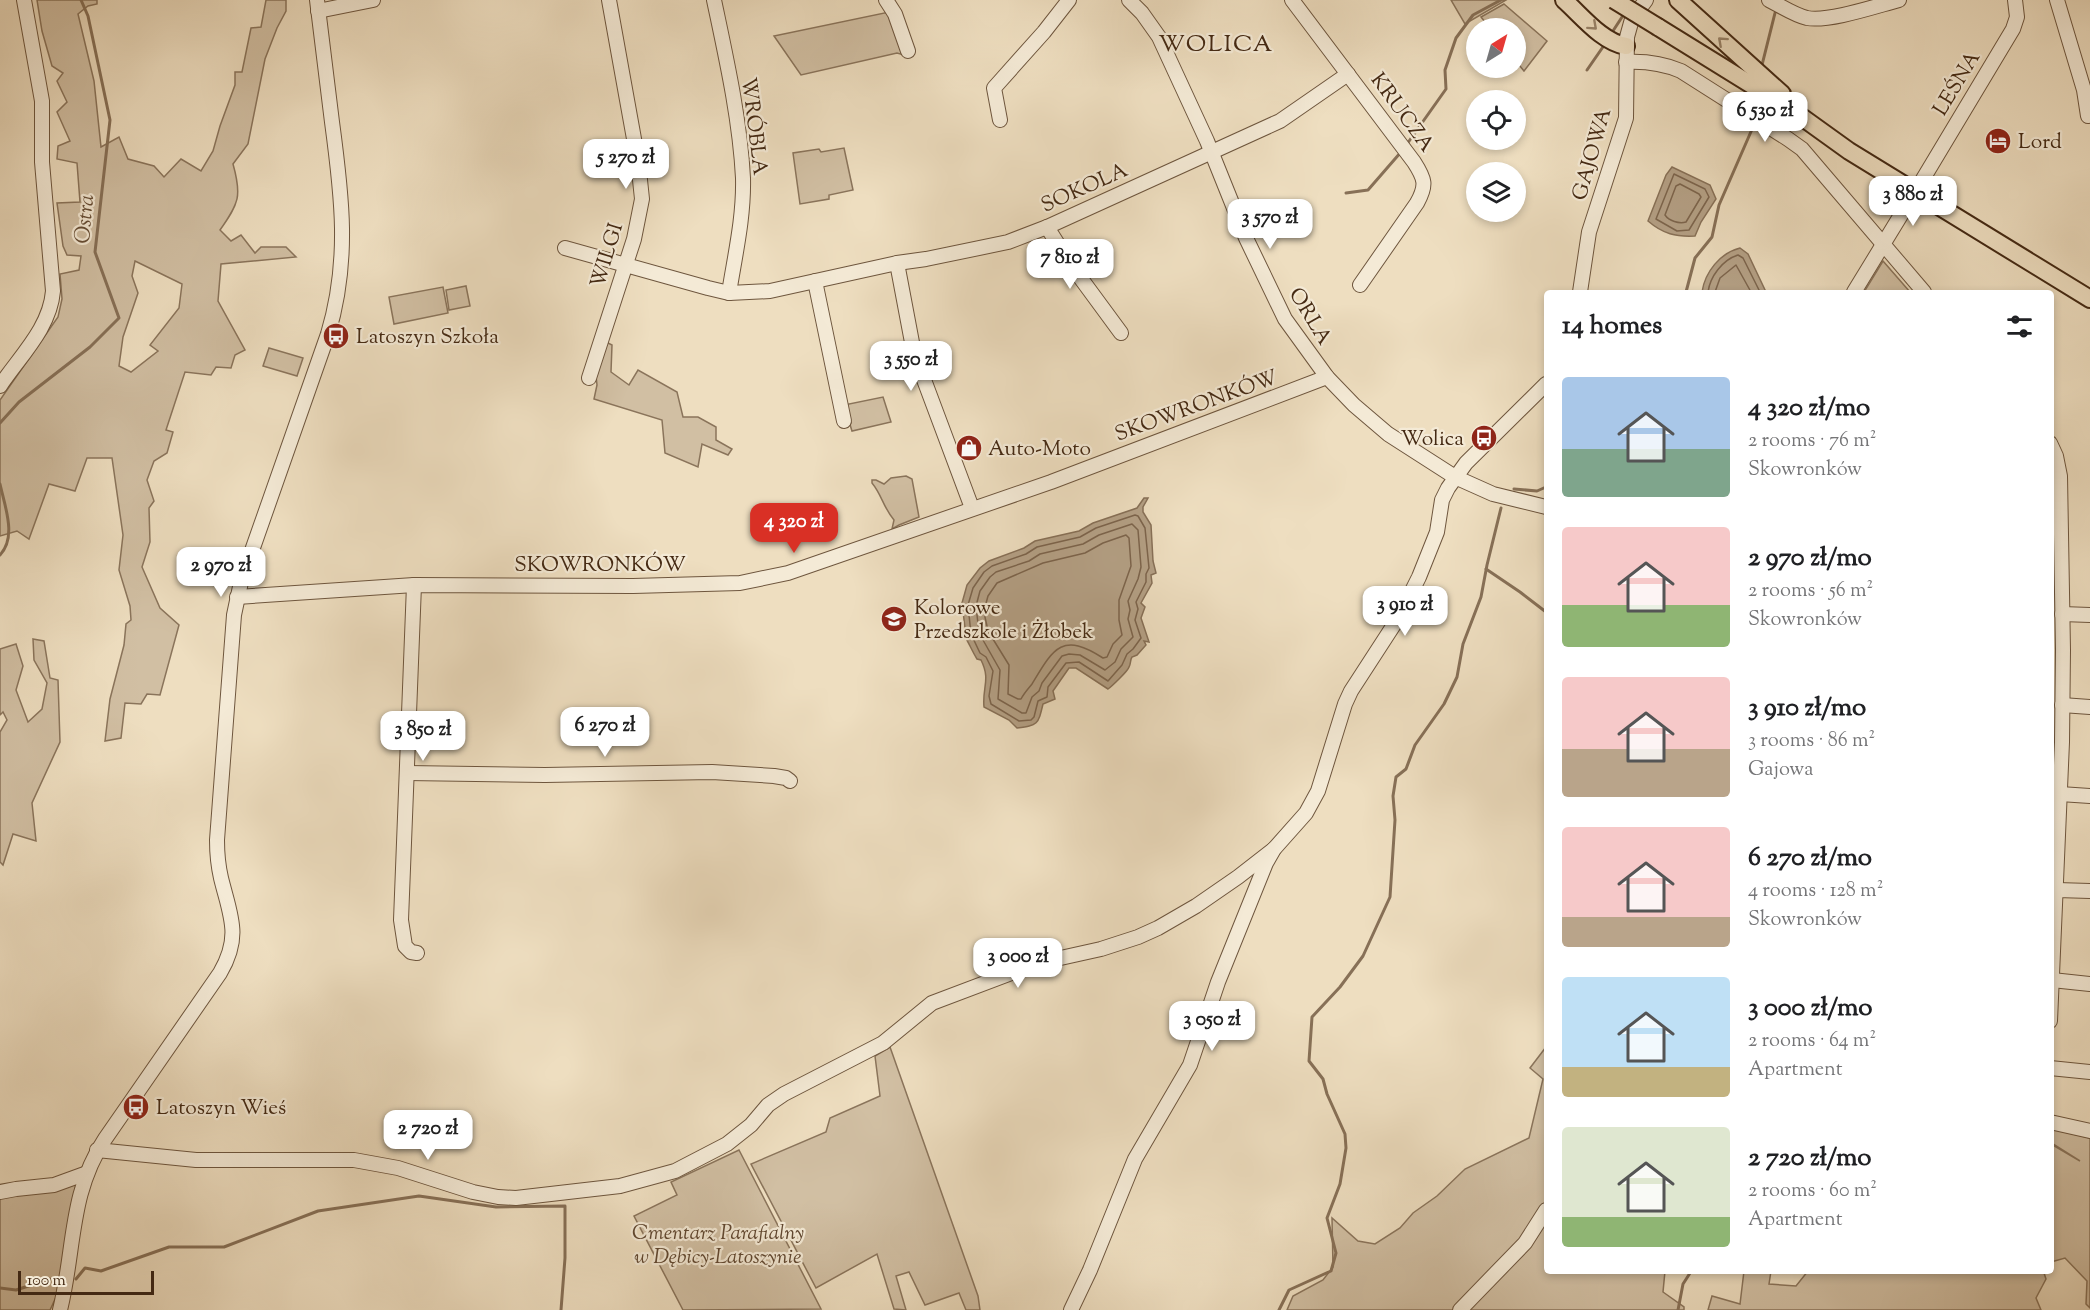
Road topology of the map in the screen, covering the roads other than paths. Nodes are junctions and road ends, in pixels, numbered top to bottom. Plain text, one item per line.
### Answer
1 (24, 0) edge
2 (373, 0) edge
3 (609, 0) edge
4 (714, 0) edge
5 (886, 0) edge
6 (1069, 0) edge
7 (1129, 0) edge
8 (1292, 0) edge
9 (1564, 0) edge
10 (1614, 0) edge
11 (1646, 0) edge
12 (1677, 0) edge
13 (1769, 0) edge
14 (1899, 0) edge
15 (2015, 0) edge
16 (2057, 0) edge
17 (317, 5) edge
18 (908, 51) dead end
19 (1626, 54) junction
20 (1348, 74) junction
21 (1792, 110) junction
22 (2088, 116) dead end
23 (1000, 120) dead end
24 (1824, 127) junction
25 (1212, 153) junction
26 (1918, 188) junction
27 (1047, 227) junction
28 (1895, 227) junction
29 (1871, 229) junction
30 (1884, 246) junction
31 (565, 248) dead end
32 (897, 263) junction
33 (626, 265) junction
34 (815, 281) junction
35 (1360, 285) dead end
36 (2090, 289) edge
37 (1580, 290) edge
38 (1855, 290) edge
39 (1922, 290) edge
40 (729, 293) junction
41 (2090, 299) edge
42 (1121, 333) dead end
43 (589, 378) dead end
44 (1327, 378) junction
45 (0, 386) edge
46 (1544, 386) edge
47 (844, 421) dead end
48 (2054, 452) edge
49 (1455, 477) junction
50 (1544, 506) edge
51 (972, 508) junction
52 (414, 585) junction
53 (237, 597) junction
54 (2062, 614) junction
55 (2090, 615) edge
56 (2057, 650) edge
57 (2062, 705) junction
58 (2090, 707) edge
59 (2056, 742) edge
60 (407, 773) junction
61 (790, 782) dead end
62 (2060, 794) junction
63 (2090, 796) edge
64 (1274, 849) junction
65 (2054, 891) edge
66 (2090, 891) edge
67 (417, 953) dead end
68 (2090, 984) edge
69 (2054, 987) edge
70 (2054, 1068) edge
71 (2090, 1072) edge
72 (2054, 1123) edge
73 (2090, 1131) edge
74 (97, 1150) junction
75 (87, 1173) junction
76 (0, 1192) edge
77 (1544, 1212) edge
78 (60, 1310) edge
79 (1071, 1310) edge
80 (1460, 1310) edge

1 - 45 street
2 - 17 street
3 - 33 street, WILGI
4 - 40 street, WRÓBLA
5 - 18 street
6 - 23 street
7 - 25 street, ORLA
8 - 20 street, KRUCZA
9 -> 19 main road
10 - 21 main road, bridge
11 - 19 street, GAJOWA
24 -> 12 main road
13 - 14 street
15 - 26 street, LEŚNA
16 - 22 street
17 - 53 street
19 - 29 street
19 - 37 street, GAJOWA
20 - 25 street, SOKOLA
20 - 35 street, KRUCZA
21 - 24 main road
21 - 26 main road
24 - 26 main road
25 - 27 street, SOKOLA
25 - 44 street, ORLA
26 - 28 street, LEŚNA
26 - 36 main road
26 - 41 main road
27 - 32 street, SOKOLA
27 - 42 street
28 - 29 street
28 - 30 street, LEŚNA
29 - 30 street
30 - 38 street, LEŚNA
30 - 39 street
31 - 33 street, SOKOLA
32 - 34 street, SOKOLA
32 - 51 street
33 - 40 street, SOKOLA
33 - 43 street, WILGI
34 - 40 street, SOKOLA
34 - 47 street
44 - 49 street, ORLA
44 - 51 street, SKOWRONKÓW
46 - 49 street
48 - 54 street
49 - 50 street
49 - 64 street
51 - 52 street, SKOWRONKÓW
52 - 53 street, SKOWRONKÓW
52 - 60 street
53 - 74 street
54 - 55 street
54 - 56 street
56 - 57 street
57 - 58 street
57 - 59 street
59 - 62 street
60 - 61 street
60 - 67 street
62 - 63 street
62 - 65 street
64 - 74 street
64 - 79 street
65 - 66 street
68 - 69 street
70 - 71 street
72 - 73 street
74 - 75 street
75 - 76 street
75 - 78 street
77 - 80 street

